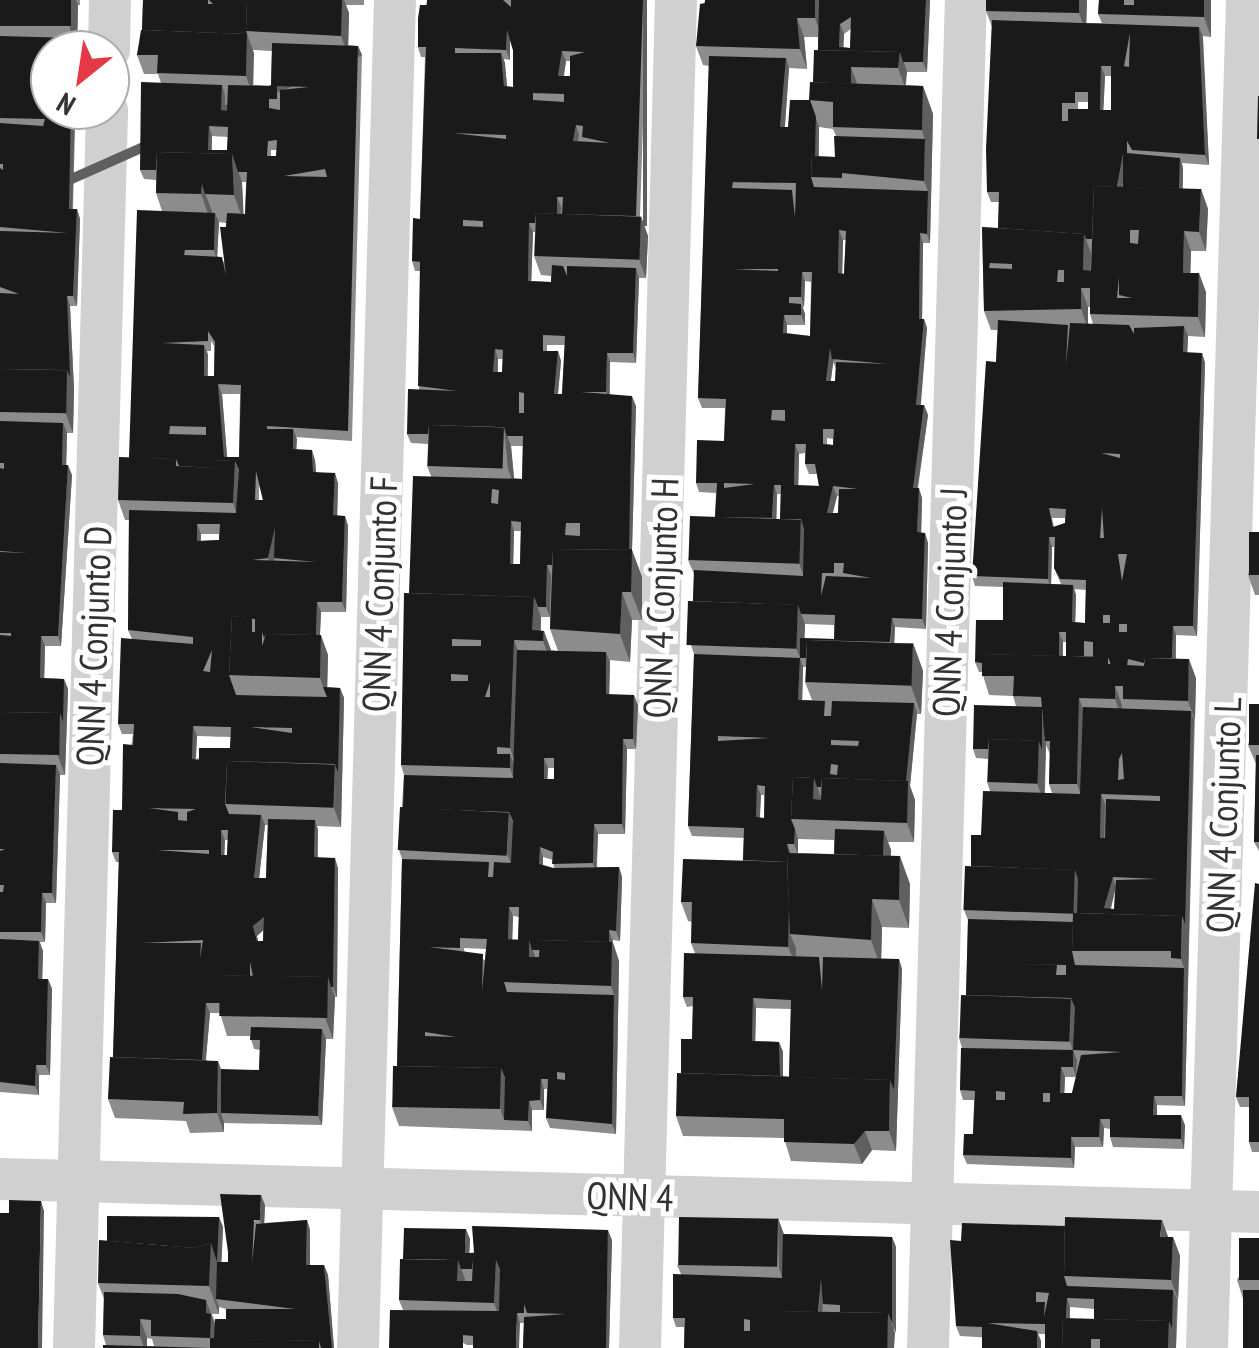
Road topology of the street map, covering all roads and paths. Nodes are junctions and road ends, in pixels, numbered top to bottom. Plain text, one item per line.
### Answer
1 (110, 0) edge
2 (394, 0) edge
3 (676, 0) edge
4 (966, 0) edge
5 (1248, 0) edge
6 (109, 30) edge
7 (106, 130) edge
8 (0, 1179) edge
9 (79, 1182) junction
10 (363, 1189) junction
11 (644, 1196) junction
12 (932, 1204) junction
13 (1211, 1211) junction
14 (1259, 1212) edge
15 (74, 1348) edge
16 (358, 1348) edge
17 (640, 1348) edge
18 (928, 1348) edge
19 (1207, 1348) edge

1 - 6 street
2 - 10 street, QNN 4 Conjunto F
3 - 11 street, QNN 4 Conjunto H
4 - 12 street, QNN 4 Conjunto J
5 - 13 street, QNN 4 Conjunto L
7 - 9 street, QNN 4 Conjunto D
8 - 9 street, QNN 4
9 - 10 street, QNN 4
9 - 15 street, QNN 4 Conjunto D
10 - 11 street, QNN 4
10 - 16 street, QNN 4 Conjunto F
11 - 12 street, QNN 4
11 - 17 street, QNN 4 Conjunto H
12 - 13 street, QNN 4
12 - 18 street, QNN 4 Conjunto J
13 - 14 street, QNN 4
13 - 19 street, QNN 4 Conjunto L

